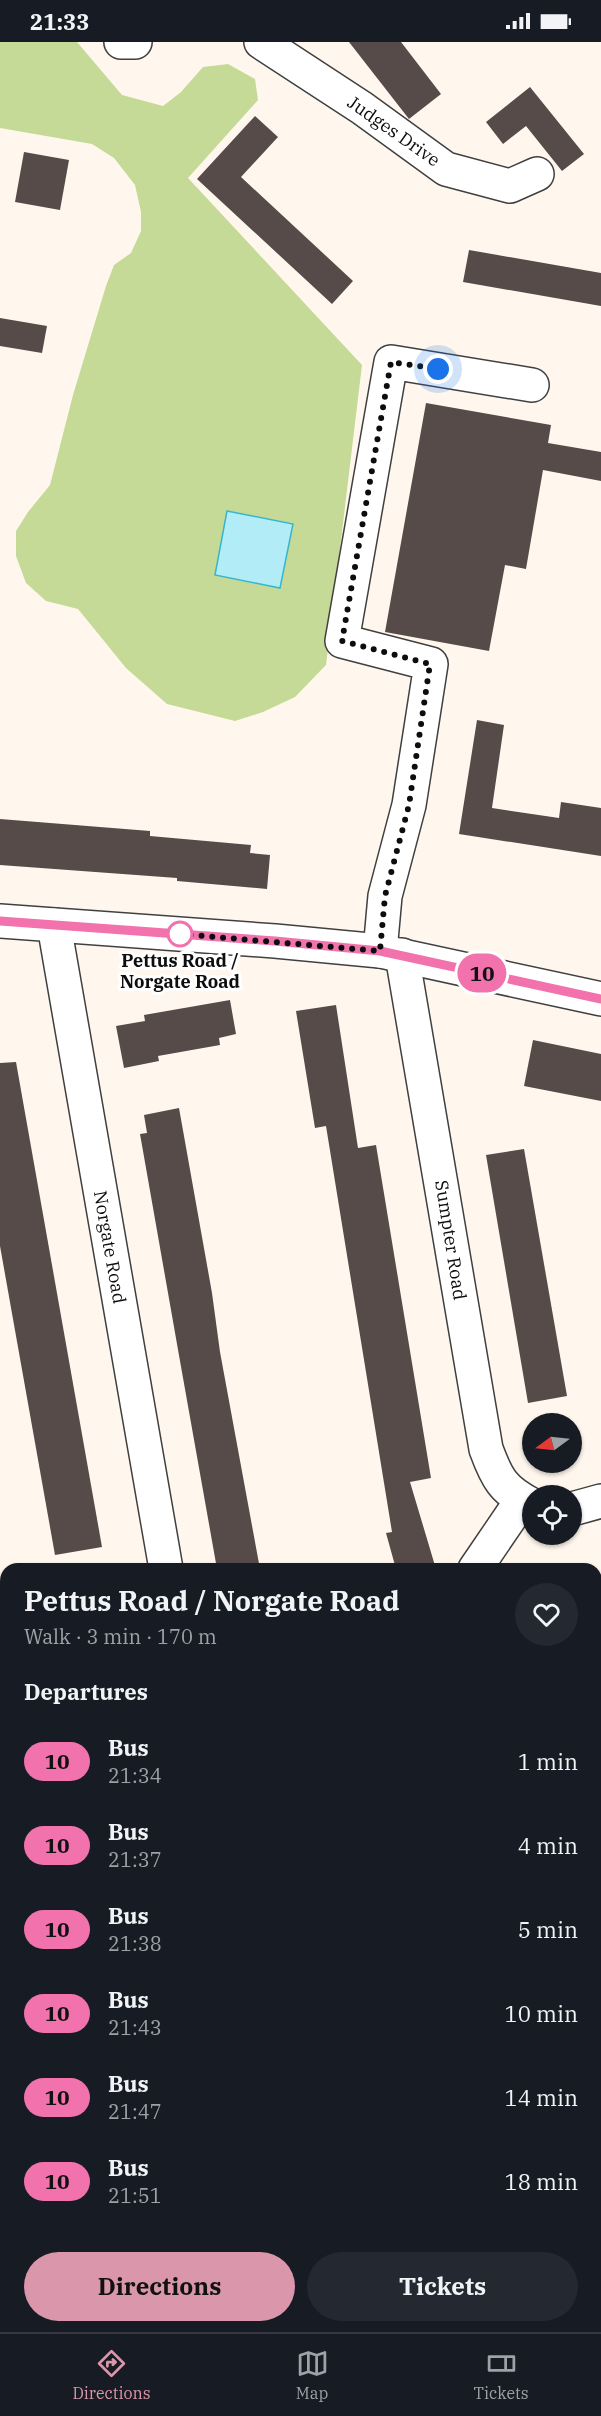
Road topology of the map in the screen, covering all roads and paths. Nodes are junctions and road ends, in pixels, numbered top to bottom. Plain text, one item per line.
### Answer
1 (121, 42) edge
2 (135, 42) edge
3 (261, 42) edge
4 (537, 174) dead end
5 (532, 385) dead end
6 (0, 921) edge
7 (54, 925) junction
8 (391, 953) junction
9 (601, 999) edge
10 (522, 1500) edge
11 (601, 1501) edge
12 (582, 1506) edge
13 (522, 1509) edge
14 (165, 1563) edge
15 (480, 1563) edge

1 - 2 street
3 - 4 street, Judges Drive
5 - 8 street, Sumpter Road
6 - 7 street
7 - 8 street
7 - 14 street, Norgate Road
8 - 9 street
8 - 10 street, Sumpter Road
11 - 12 street
13 - 15 street

